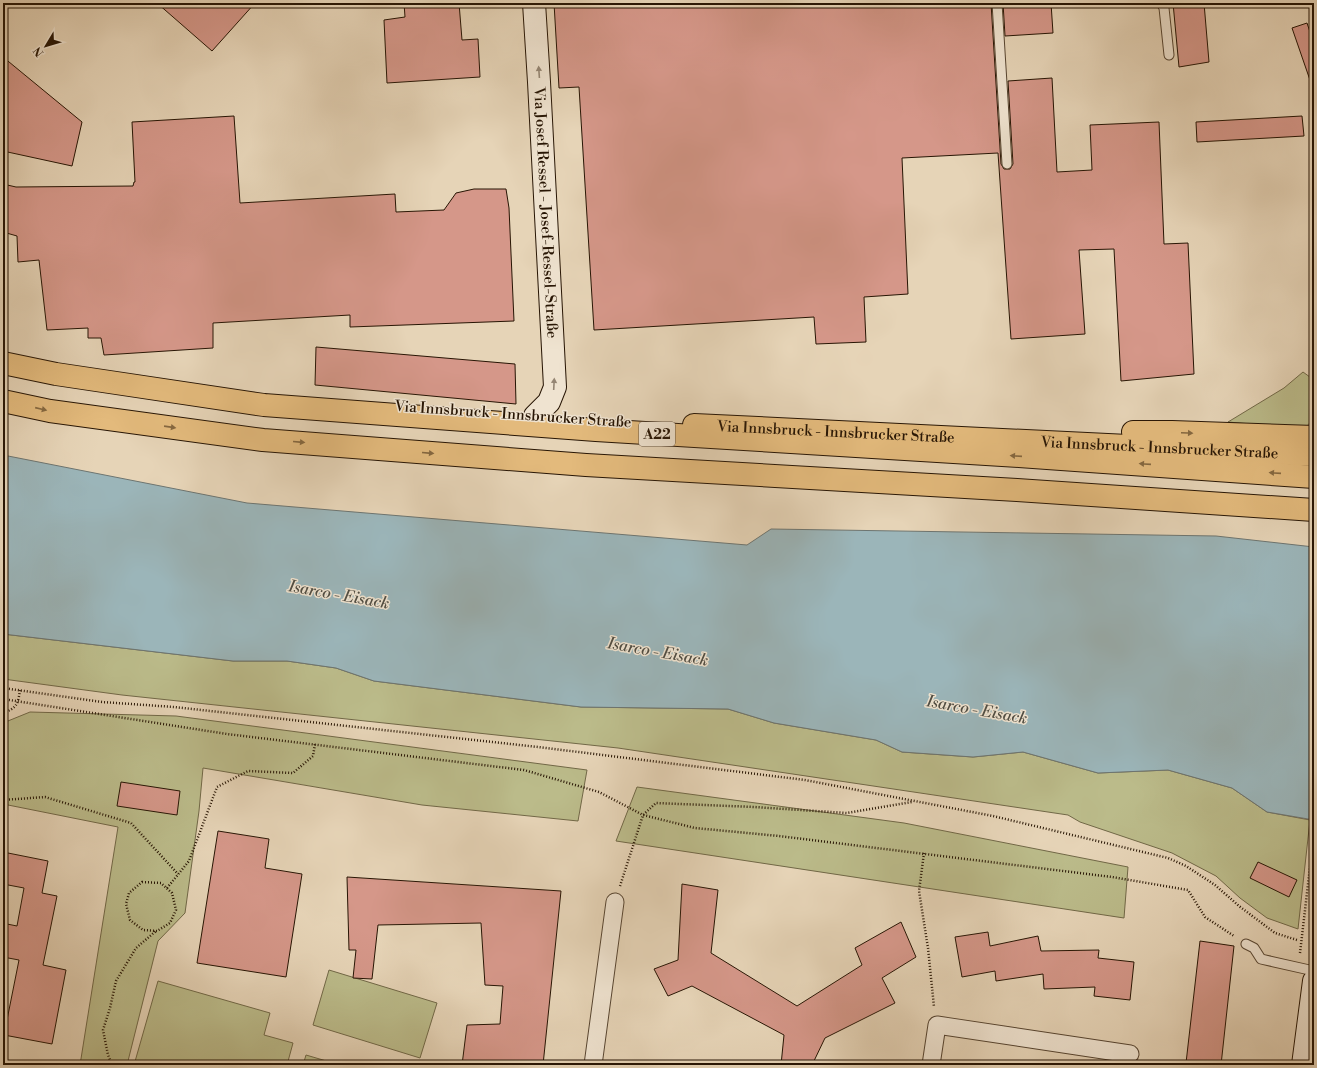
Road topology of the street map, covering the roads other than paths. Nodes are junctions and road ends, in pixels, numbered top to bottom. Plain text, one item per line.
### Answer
1 (534, 3) edge
2 (997, 3) edge
3 (1162, 3) edge
4 (1169, 55) dead end
5 (1007, 164) dead end
6 (3, 352) edge
7 (3, 363) edge
8 (3, 401) edge
9 (535, 416) junction
10 (1314, 437) edge
11 (1095, 444) junction
12 (1314, 455) edge
13 (1314, 477) edge
14 (1314, 510) edge
15 (615, 902) road end
16 (1246, 944) road end
17 (1314, 971) edge
18 (1306, 974) edge
19 (1130, 1054) dead end
20 (593, 1065) edge
21 (931, 1065) edge
22 (1303, 1065) edge

9 -> 1 main road, Via Josef Ressel - Josef-Ressel-Straße
2 - 5 lane
3 - 4 lane
6 - 9 main road, Via Innsbruck - Innsbrucker Straße
13 -> 7 main road, A22
8 -> 14 main road, A22
9 - 11 main road, Via Innsbruck - Innsbrucker Straße
11 -> 10 main road
11 - 12 main road, Via Innsbruck - Innsbrucker Straße
15 - 20 street
16 - 18 lane
17 - 18 lane
18 - 22 main road
19 - 21 street

